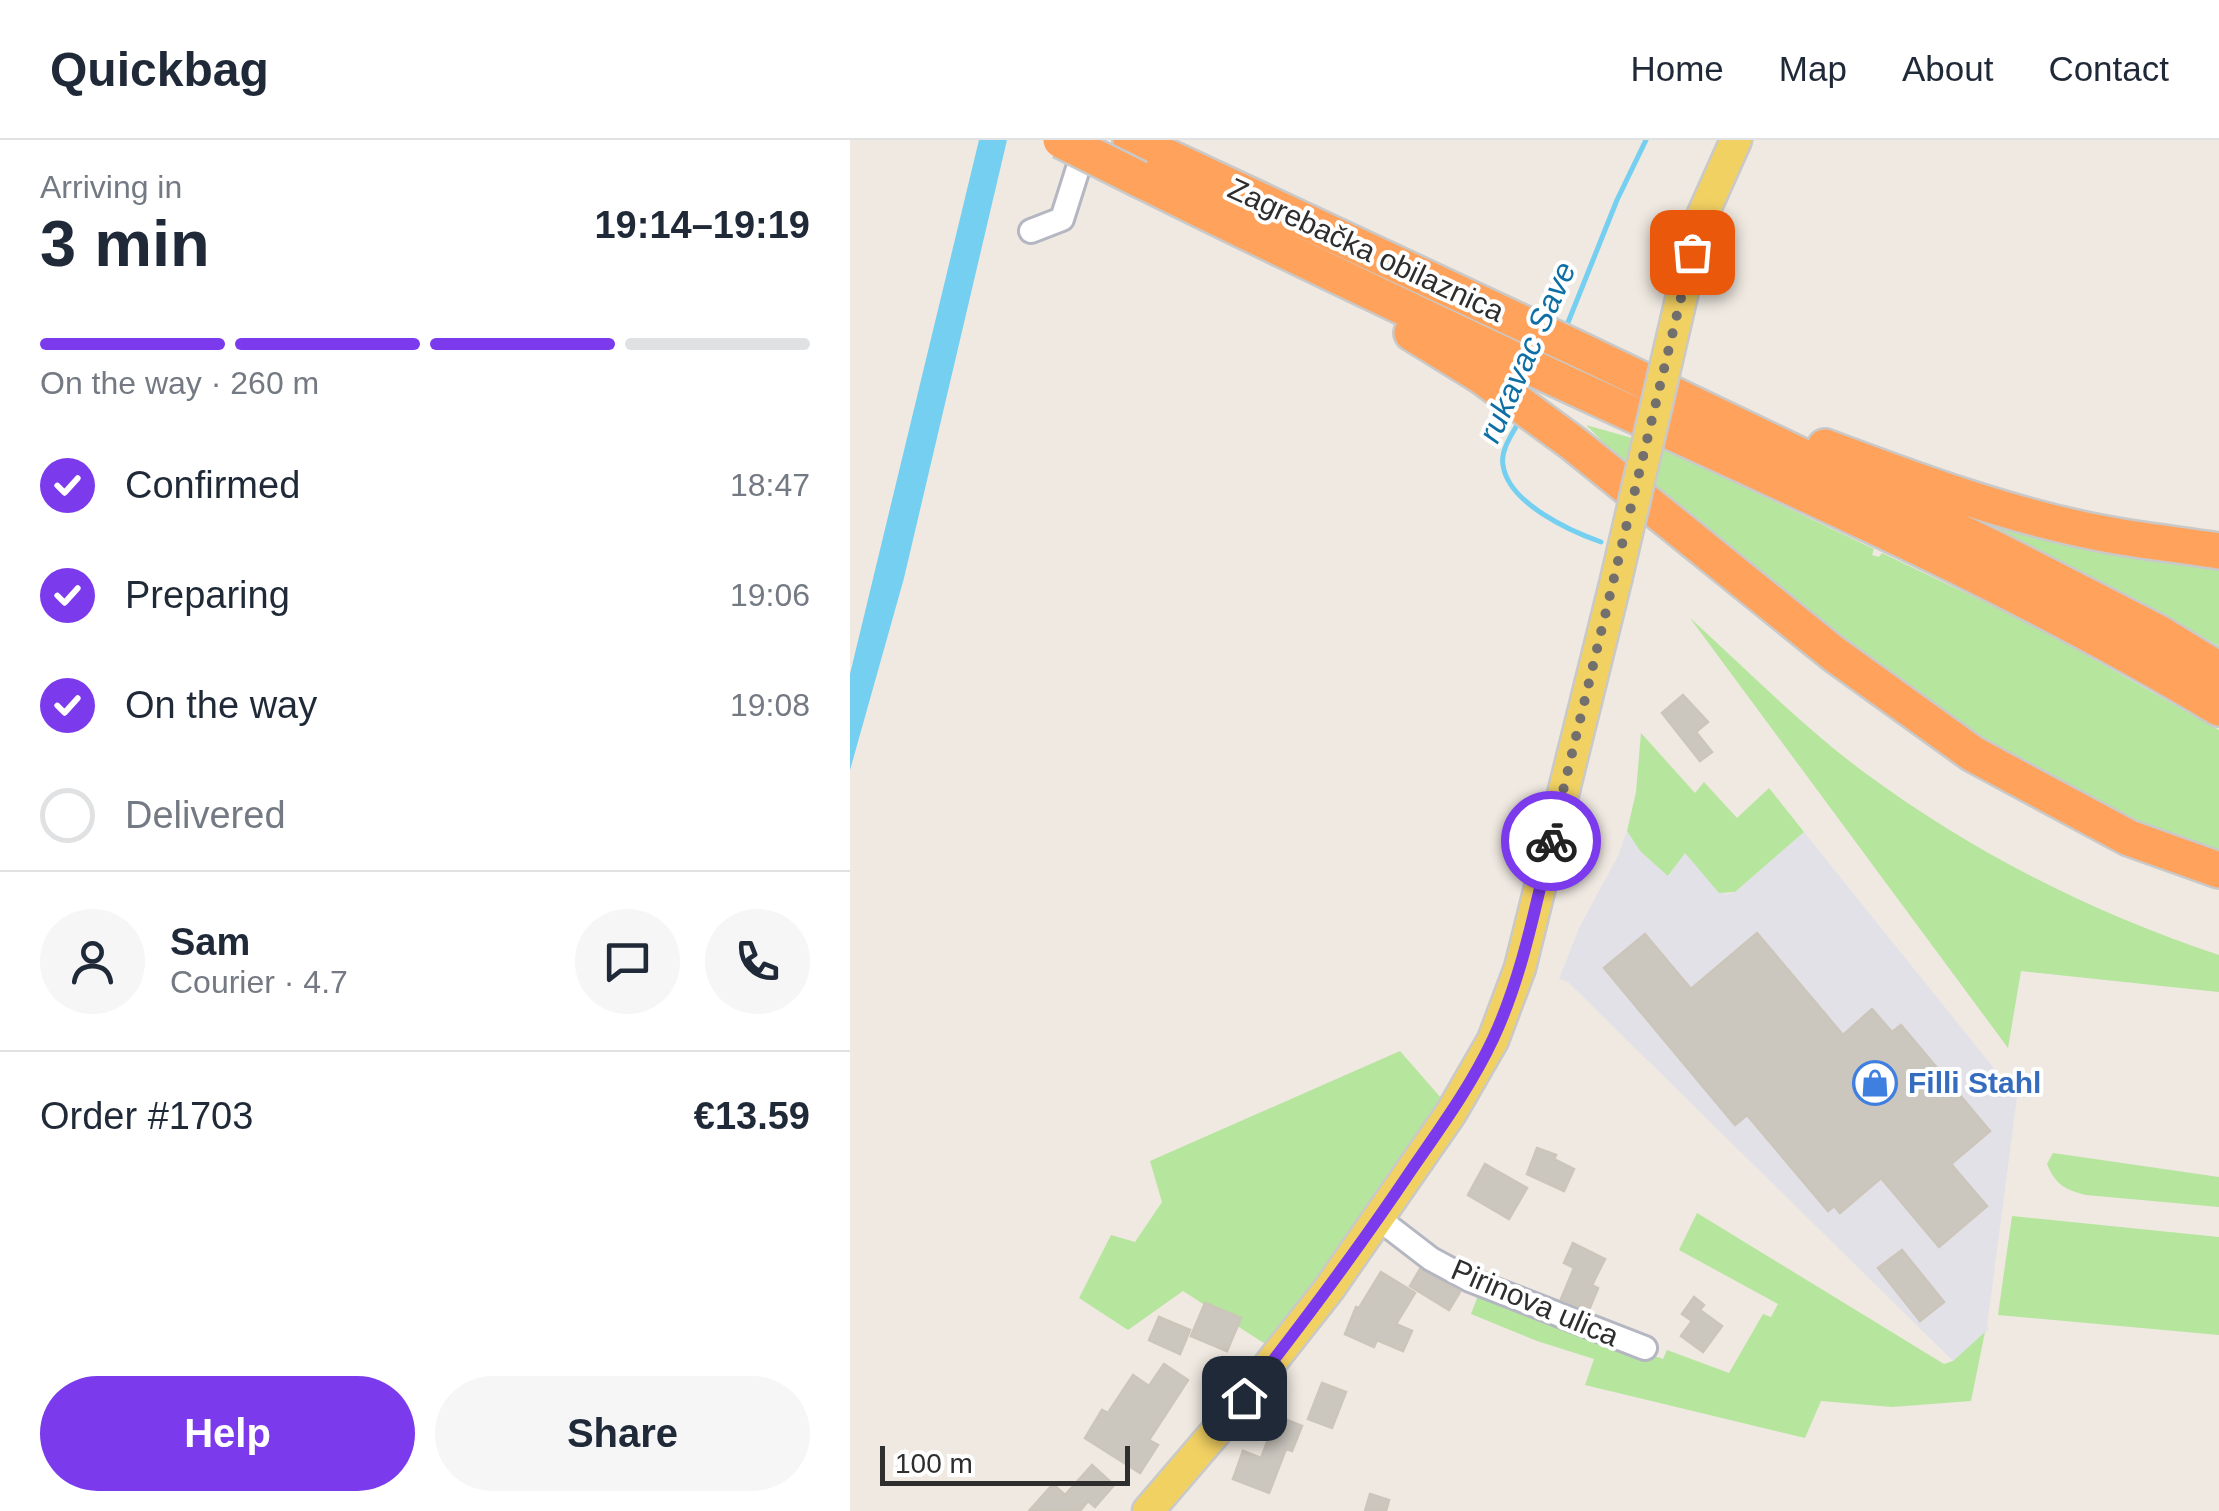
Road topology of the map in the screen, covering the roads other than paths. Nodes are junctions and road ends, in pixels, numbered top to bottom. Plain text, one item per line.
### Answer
1 (1062, 140) edge
2 (1086, 140) edge
3 (1736, 140) edge
4 (1140, 156) edge
5 (1031, 231) dead end
6 (1601, 356) junction
7 (1486, 362) junction
8 (2219, 551) edge
9 (2219, 670) edge
10 (2219, 708) edge
11 (2219, 870) edge
12 (1379, 1219) junction
13 (1644, 1348) dead end
14 (1148, 1511) edge

1 - 4 highway, bridge
2 - 5 street
3 - 12 main road, bridge
4 - 6 highway, Zagrebačka obilaznica
4 - 7 highway, Zagrebačka obilaznica
6 - 8 highway
6 - 9 highway
7 - 10 highway
7 - 11 highway
12 - 13 street, Pirinova ulica
12 - 14 main road

